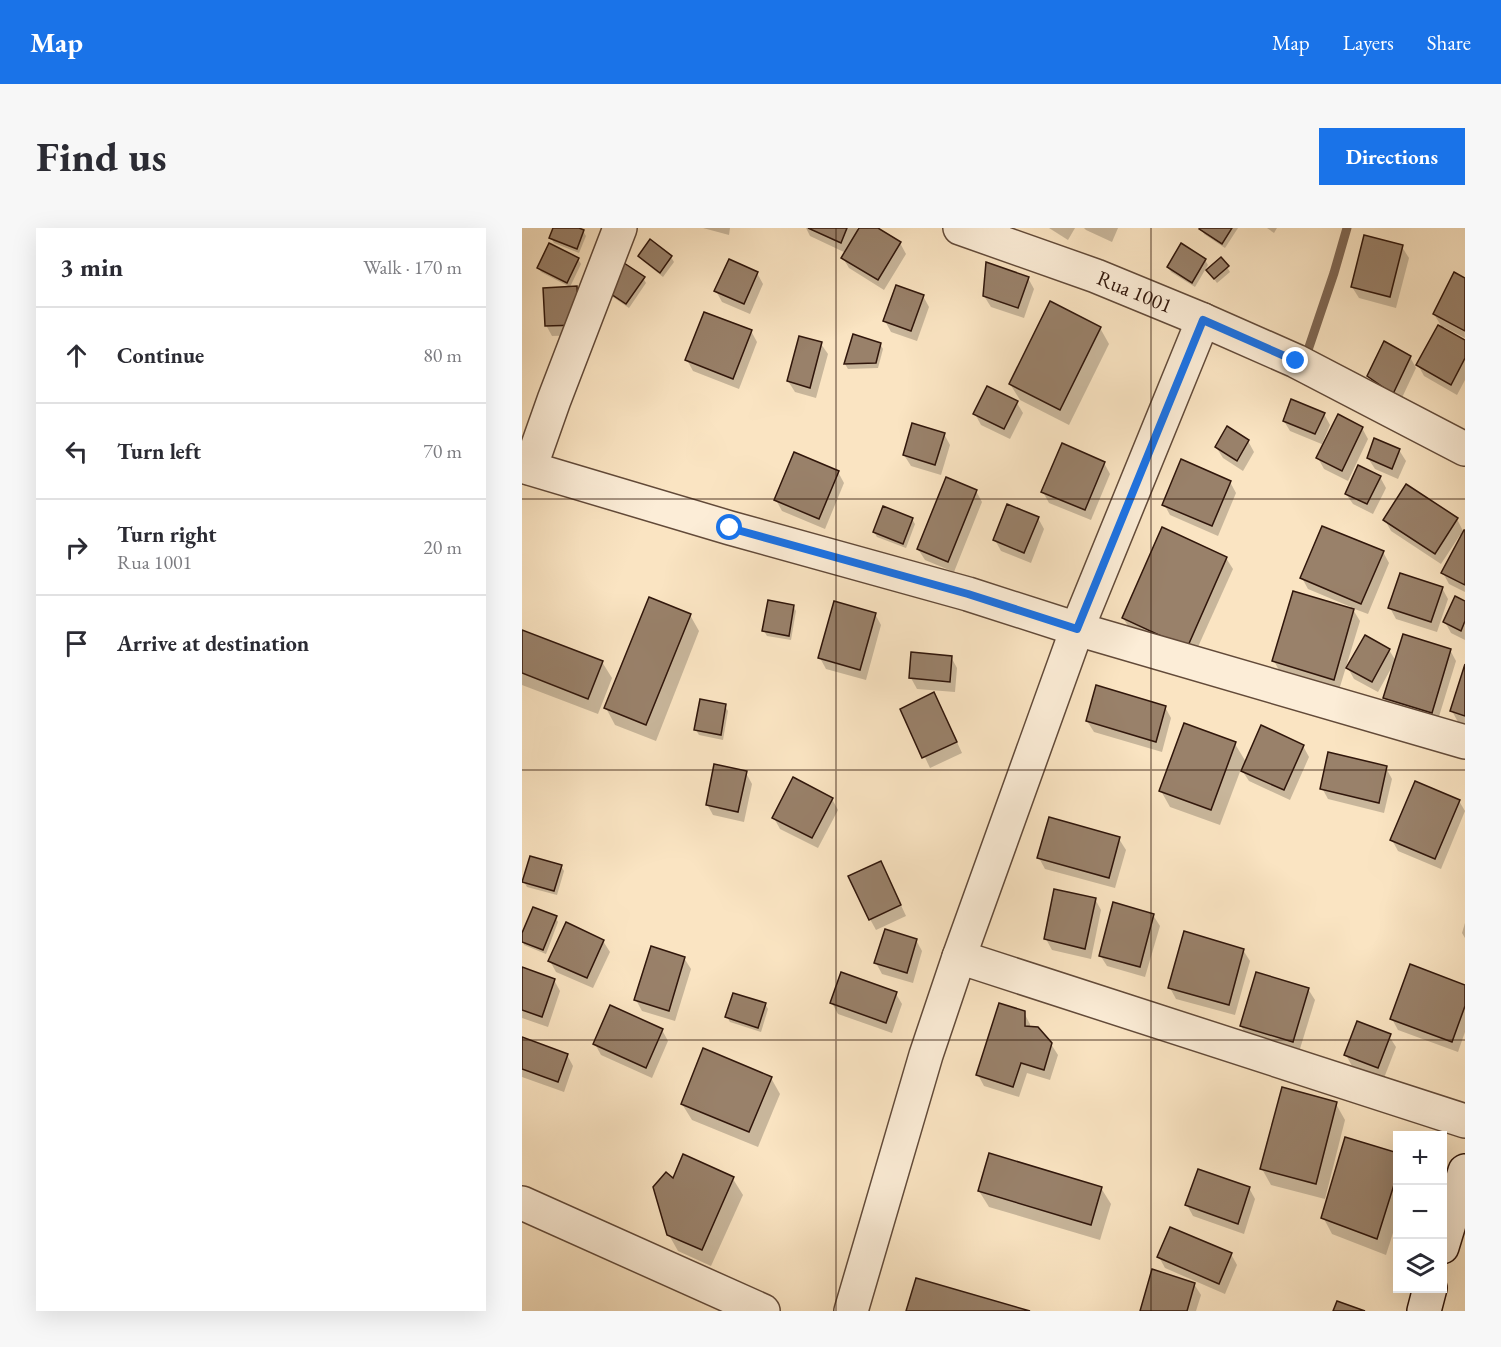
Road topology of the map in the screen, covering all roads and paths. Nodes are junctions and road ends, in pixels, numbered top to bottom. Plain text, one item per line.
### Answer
1 (620, 228) edge
2 (960, 228) edge
3 (1203, 320) junction
4 (1465, 449) edge
5 (526, 467) edge
6 (1077, 629) junction
7 (1465, 742) edge
8 (959, 957) junction
9 (1465, 1121) edge
10 (1465, 1171) edge
11 (522, 1203) edge
12 (1445, 1239) edge
13 (1429, 1293) edge
14 (763, 1311) edge
15 (851, 1311) edge
16 (1424, 1311) edge

1 - 5 street
2 - 3 street, Rua 1001
3 - 4 street, Rua 1001
3 - 6 street
5 - 6 street
6 - 7 street
6 - 8 street
8 - 9 street
8 - 15 street
10 - 12 street
11 - 14 street
13 - 16 street

